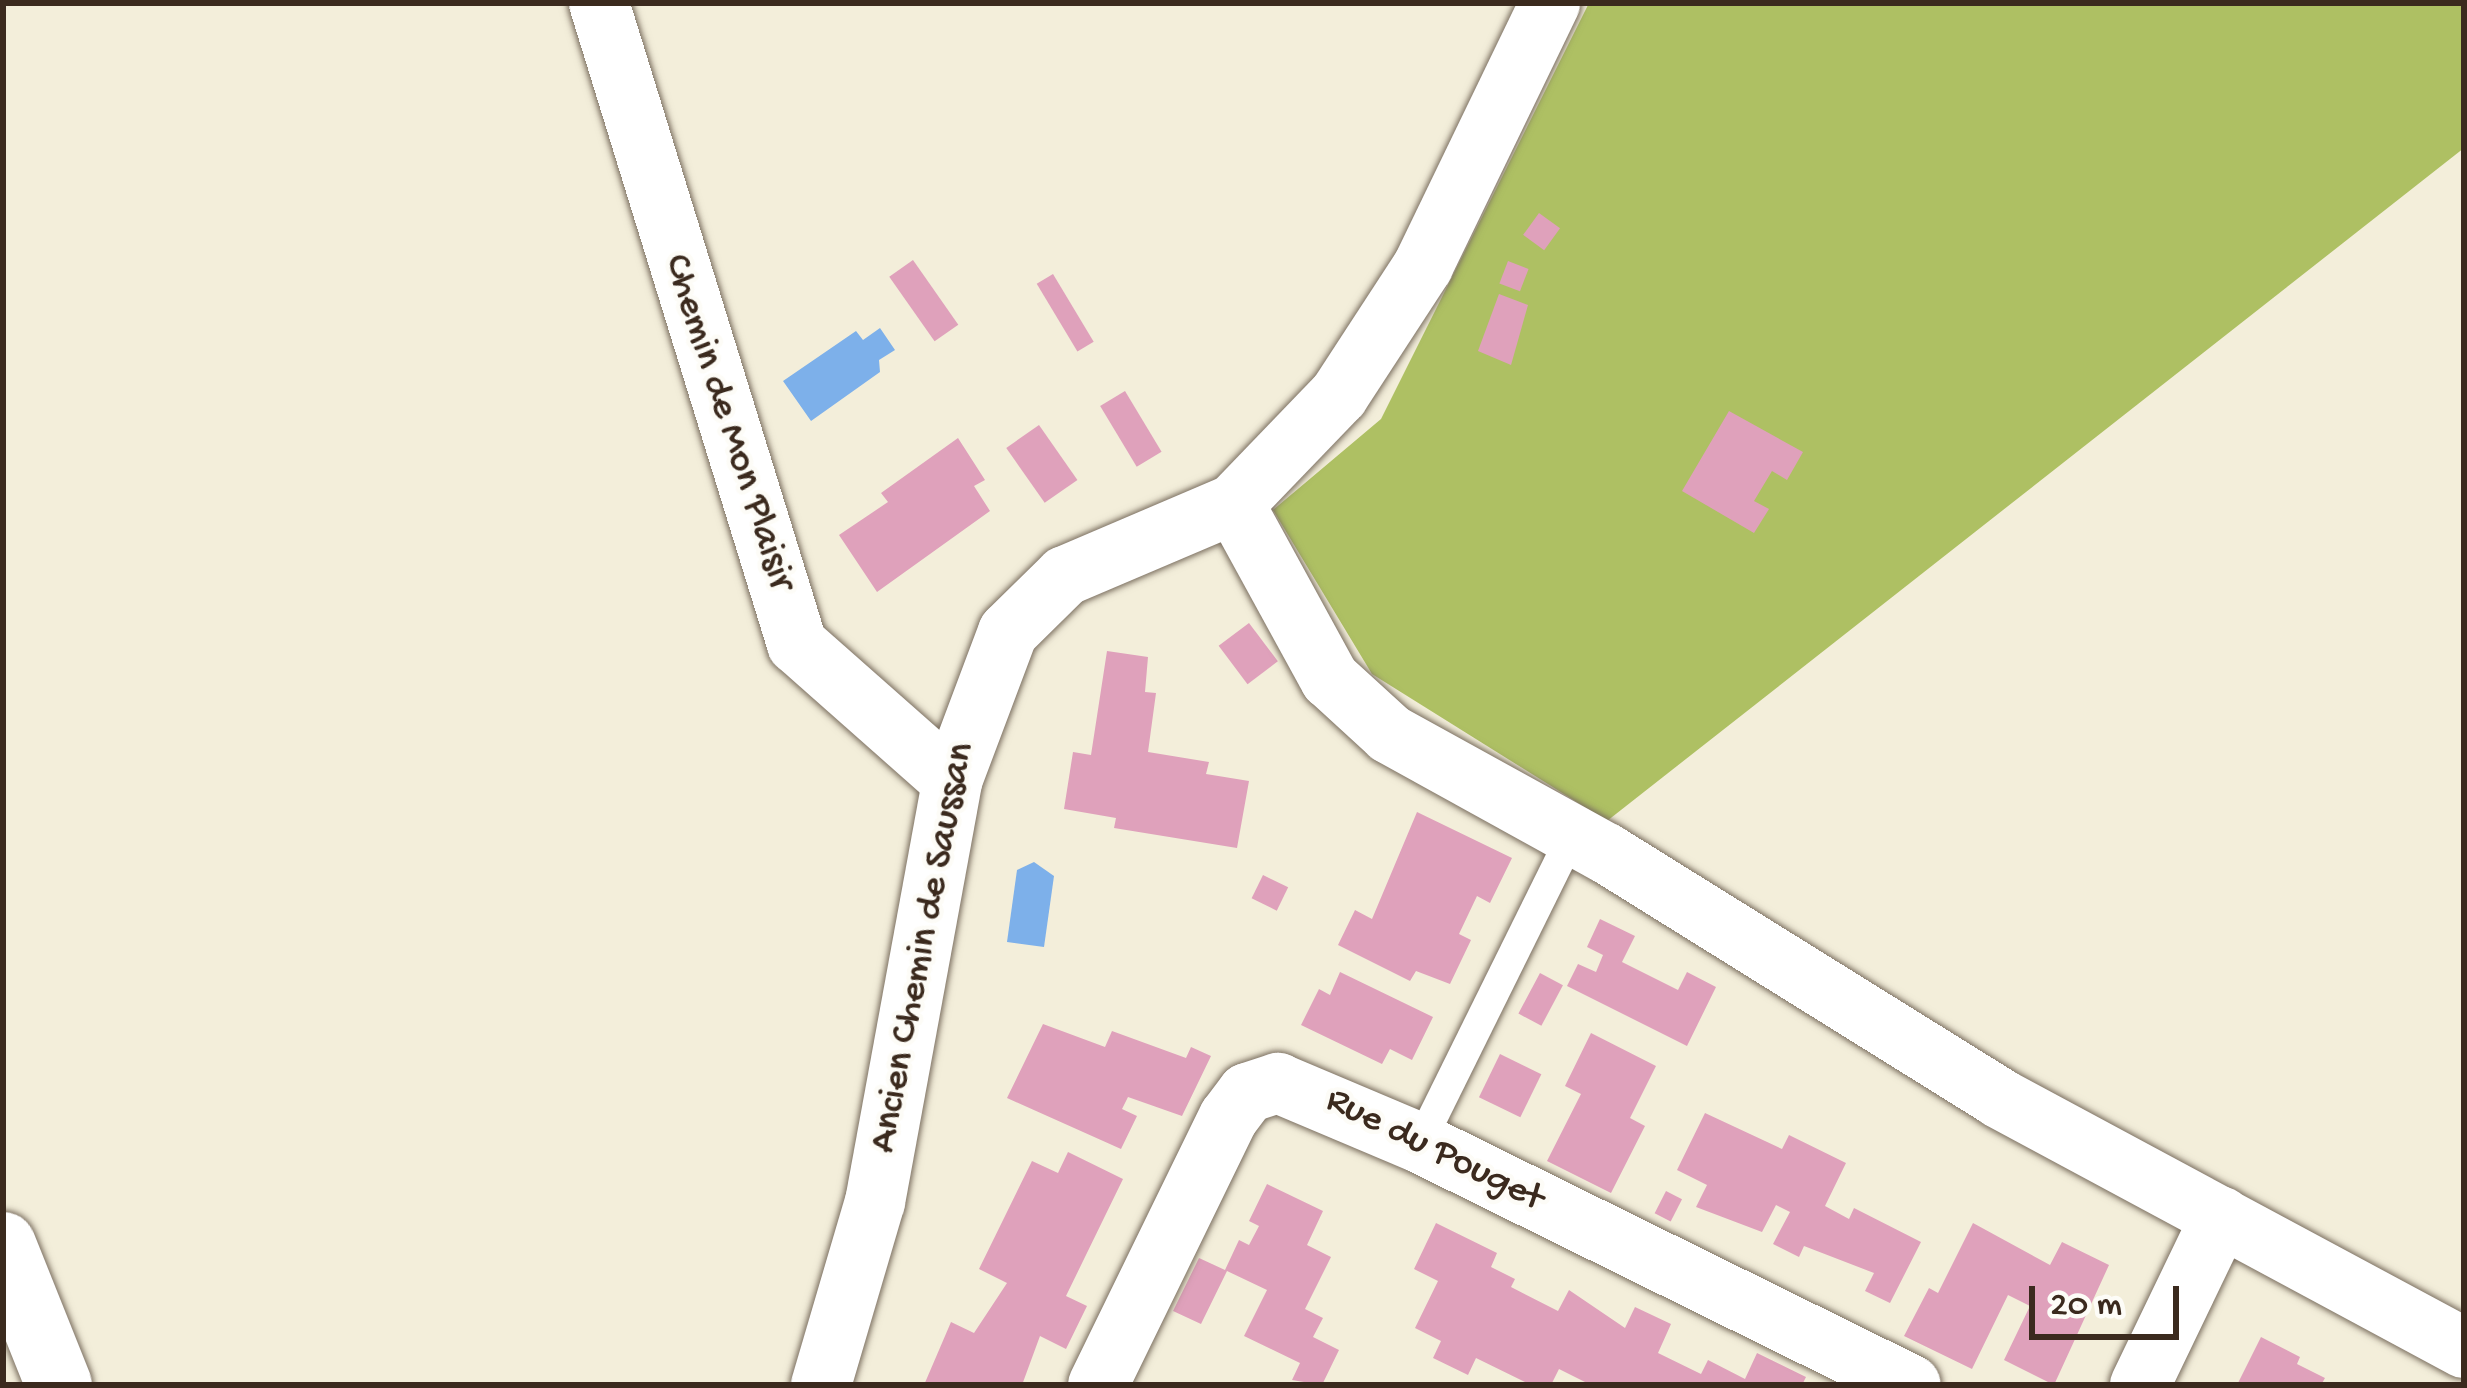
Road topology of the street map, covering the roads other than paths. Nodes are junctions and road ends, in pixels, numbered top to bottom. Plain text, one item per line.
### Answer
1 (599, 3) edge
2 (1550, 3) edge
3 (1234, 504) junction
4 (952, 781) junction
5 (1566, 847) dead end
6 (1420, 1143) junction
7 (2221, 1217) junction
8 (3, 1245) edge
9 (2464, 1348) edge
10 (59, 1385) edge
11 (821, 1385) edge
12 (1098, 1385) edge
13 (1911, 1385) edge
14 (2140, 1385) edge

1 - 4 street, Chemin de Mon Plaisir
2 - 3 street
3 - 4 street, Ancien Chemin de Saussan
3 - 7 street
4 - 11 street, Ancien Chemin de Saussan
5 - 6 lane
6 - 12 street, Rue du Pouget
6 - 13 street, Rue du Pouget
7 - 9 street
7 - 14 street
8 - 10 street

